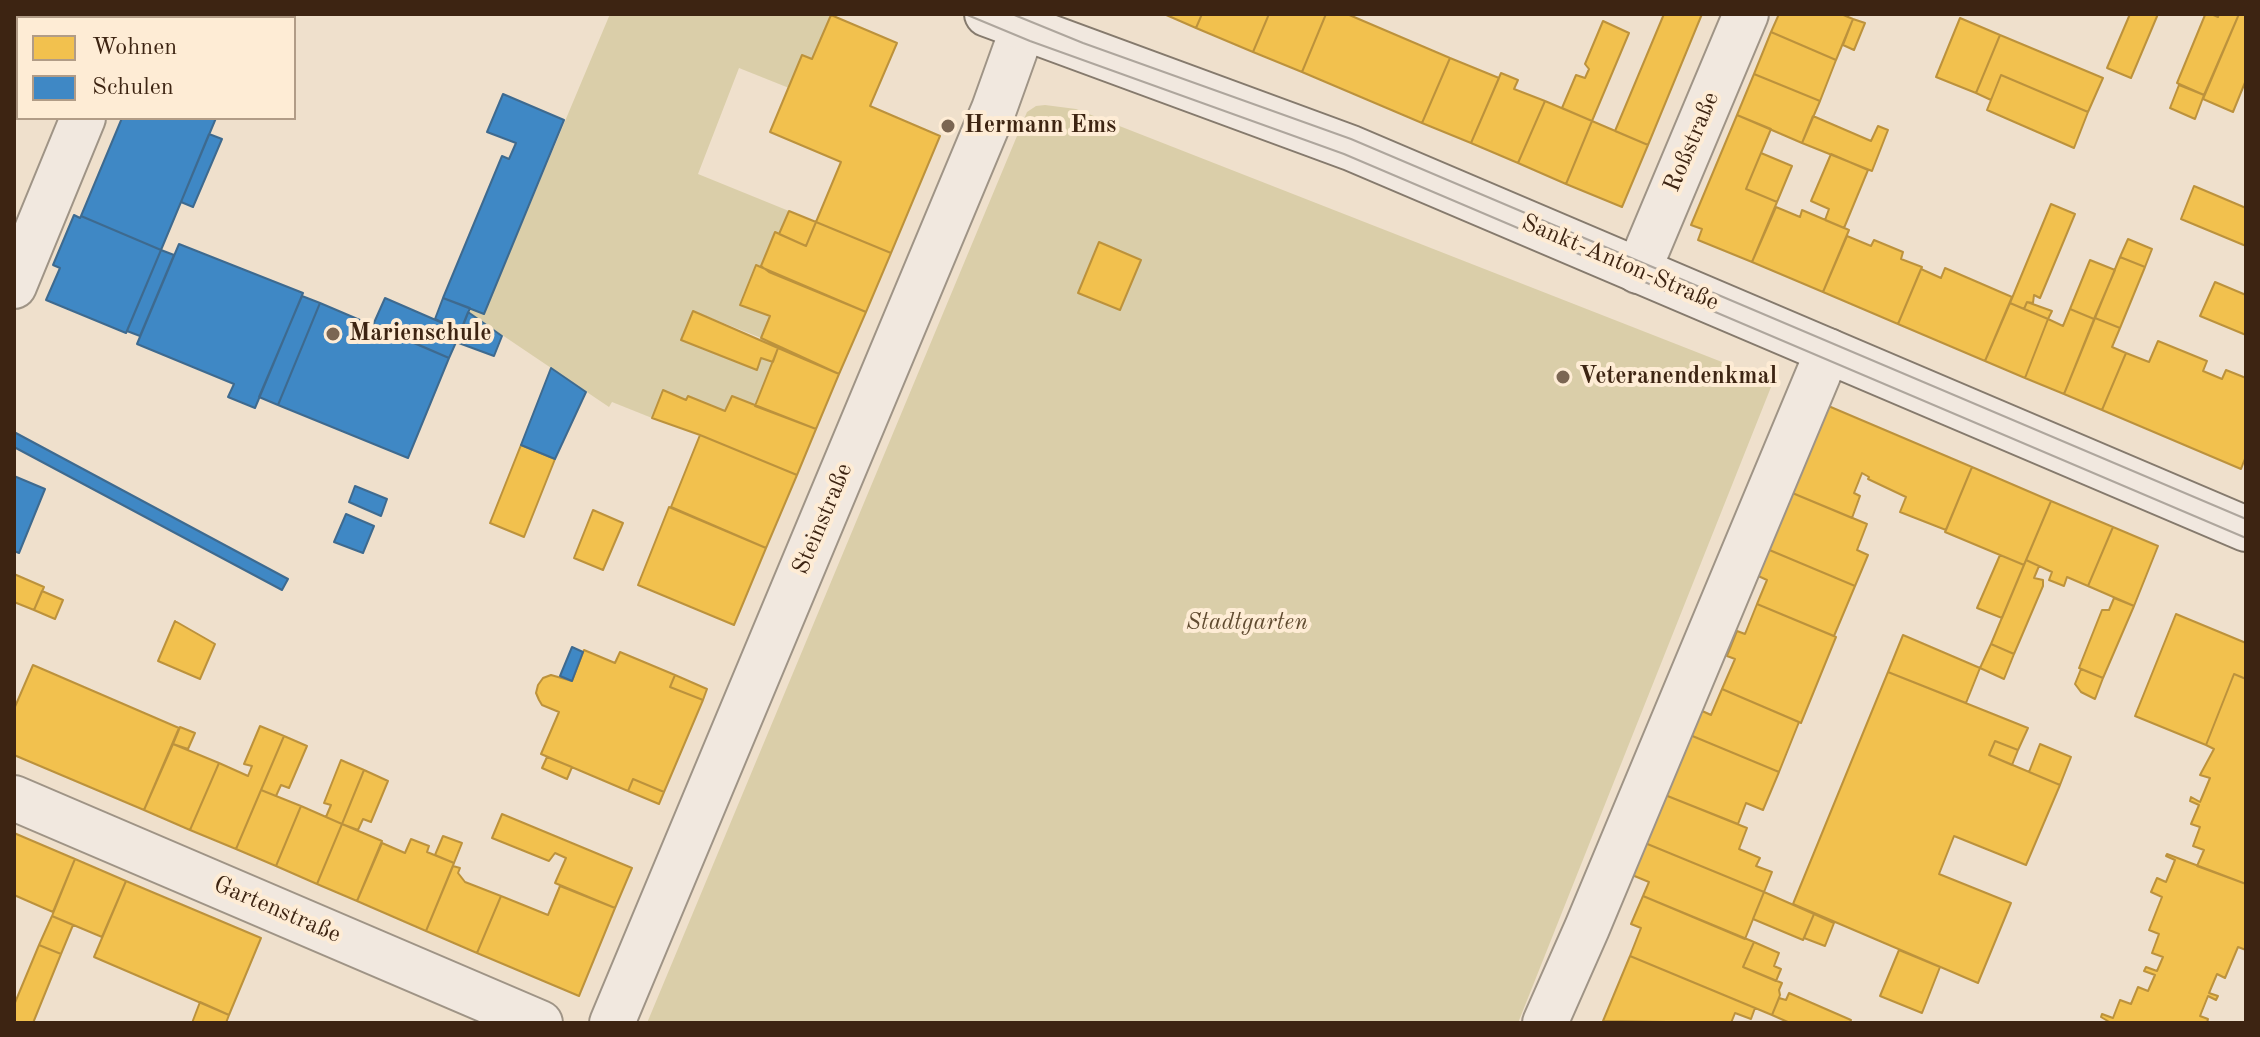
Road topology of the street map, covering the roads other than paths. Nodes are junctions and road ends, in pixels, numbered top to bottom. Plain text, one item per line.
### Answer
1 (1746, 14) edge
2 (1013, 19) edge
3 (82, 120) edge
4 (1638, 271) junction
5 (14, 286) edge
6 (1828, 351) junction
7 (2246, 529) edge
8 (14, 798) edge
9 (540, 1023) edge
10 (612, 1023) edge
11 (1545, 1023) edge

1 - 4 street, Roßstraße
2 - 4 street, Sankt-Anton-Straße
2 - 10 street, Steinstraße
3 - 5 street
4 - 6 street, Sankt-Anton-Straße
6 - 7 street, Sankt-Anton-Straße
6 - 11 street
8 - 9 street, Gartenstraße

